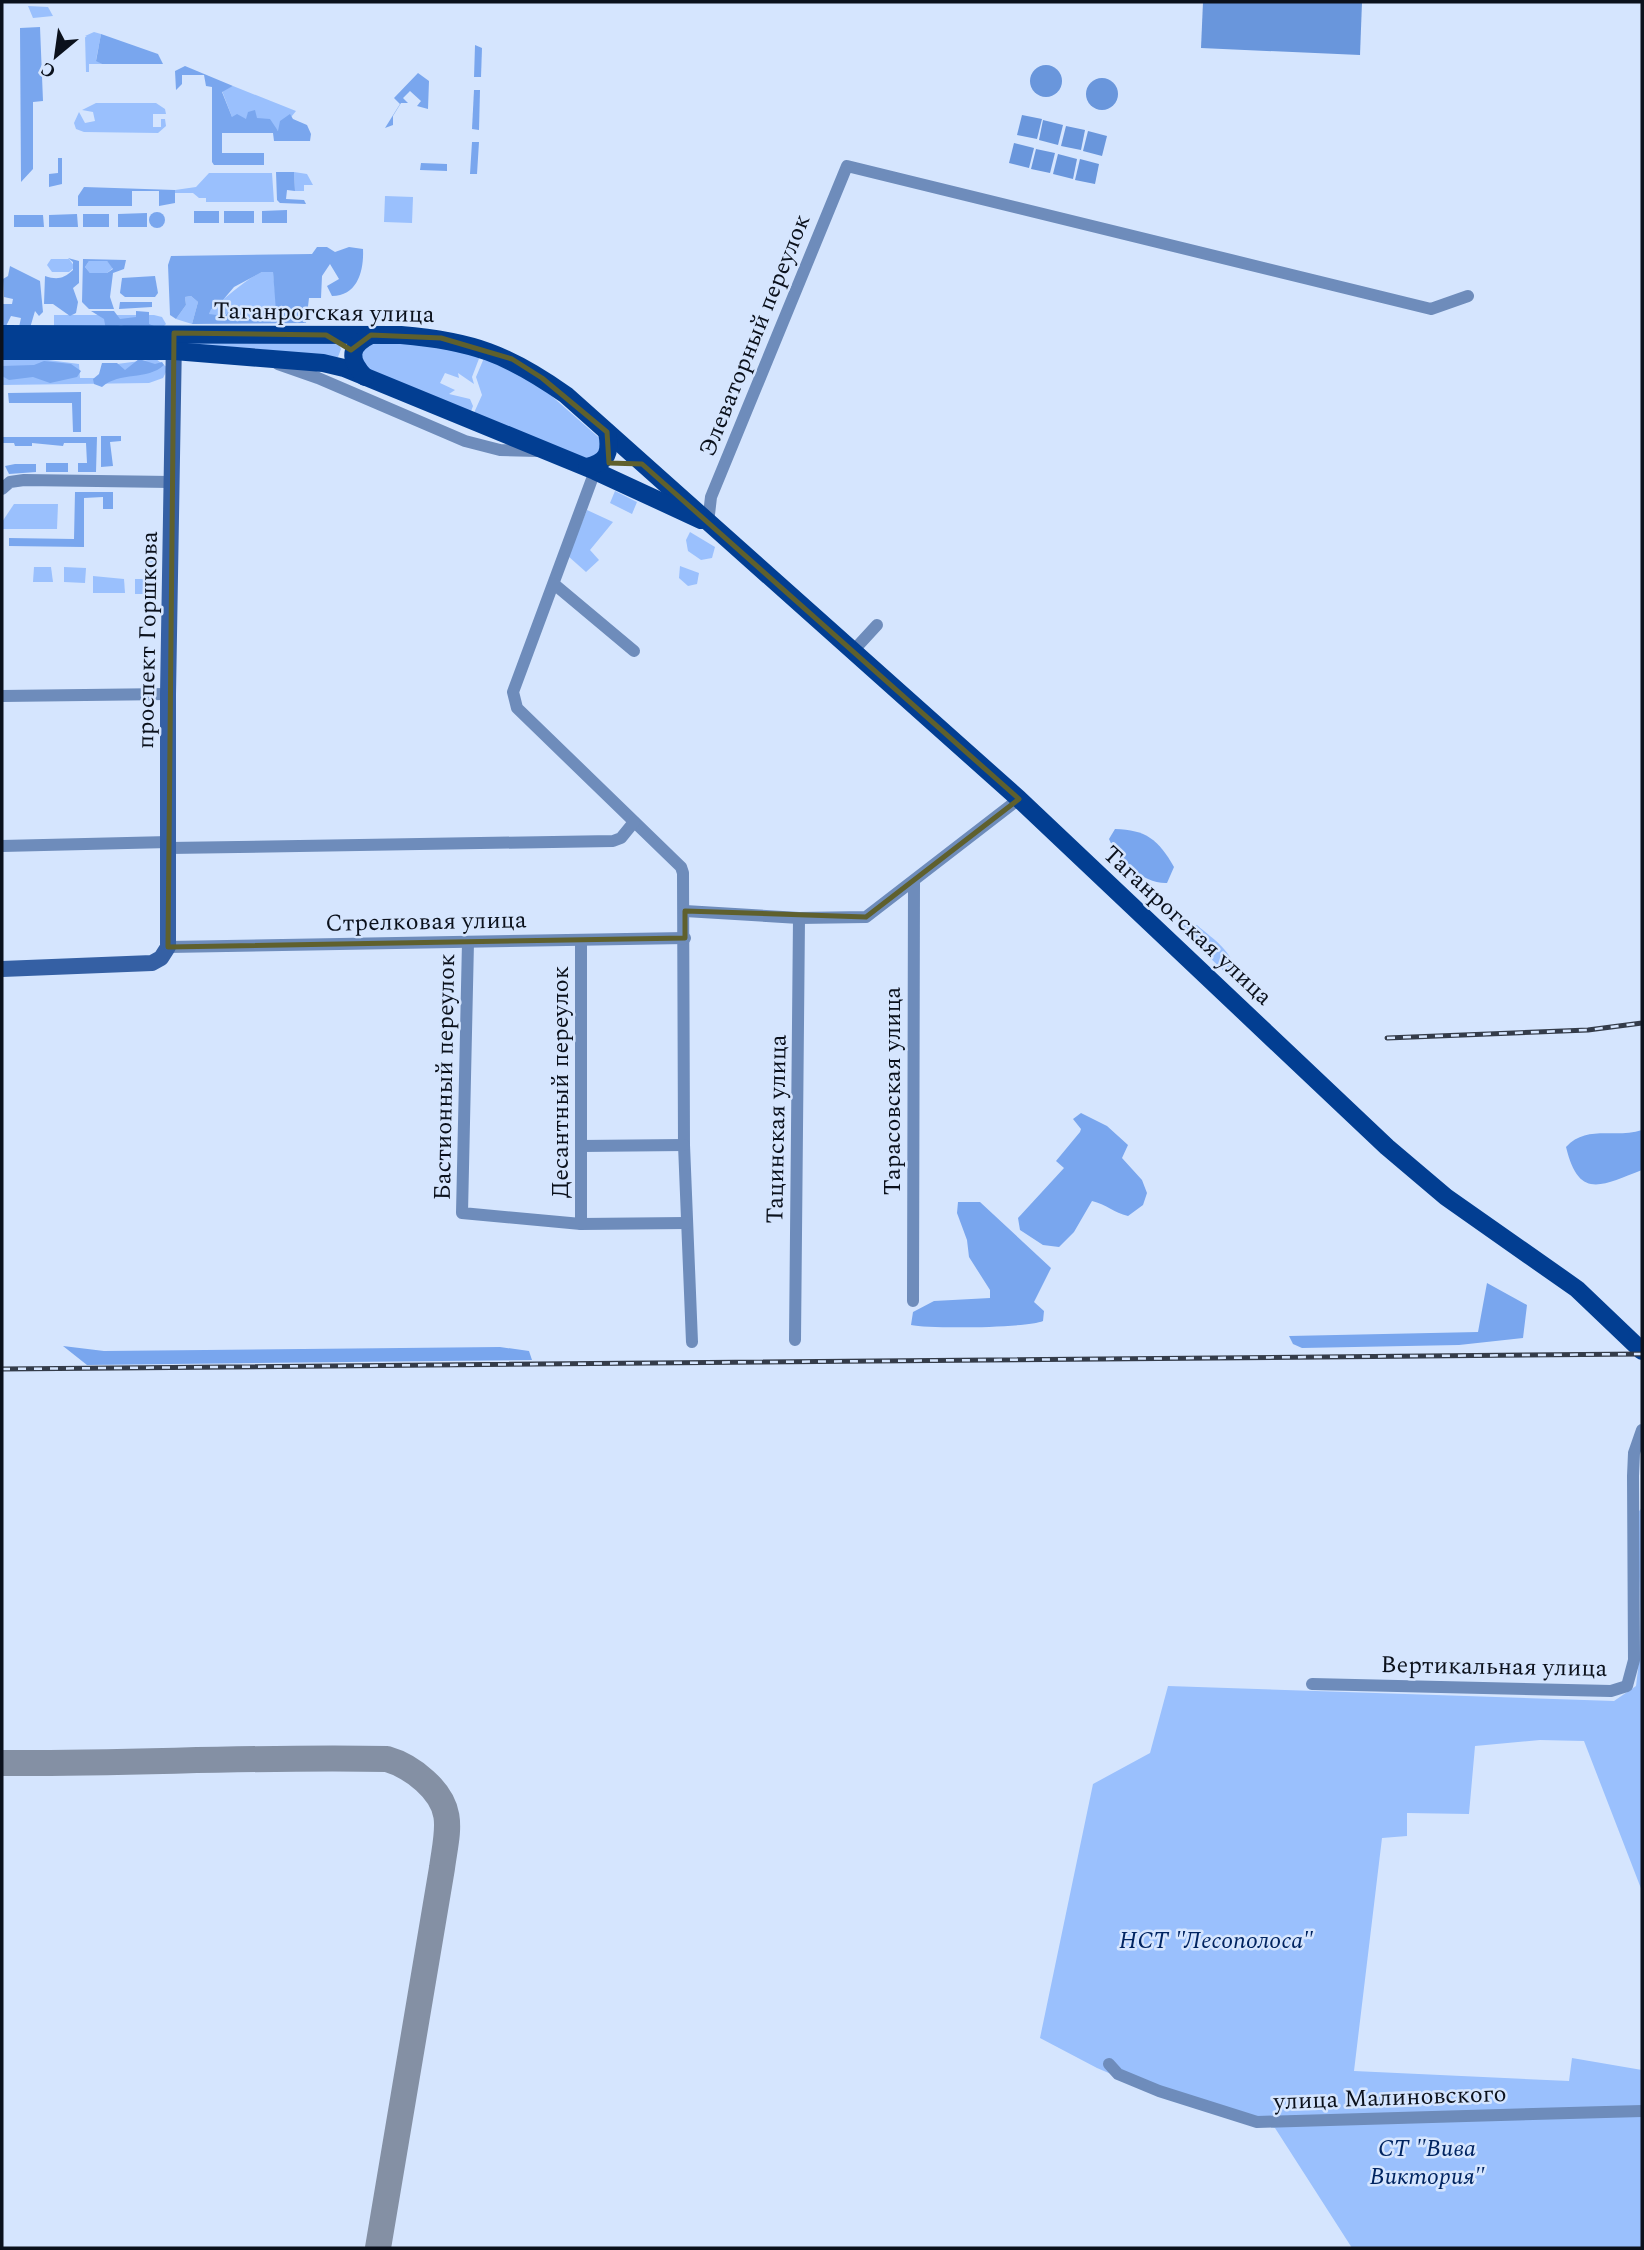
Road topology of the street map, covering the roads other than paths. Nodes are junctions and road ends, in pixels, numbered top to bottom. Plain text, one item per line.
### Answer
1 (1468, 296) dead end
2 (2, 334) edge
3 (326, 335) junction
4 (371, 335) junction
5 (174, 342) junction
6 (2, 351) edge
7 (248, 355) junction
8 (323, 363) junction
9 (365, 377) junction
10 (607, 432) junction
11 (547, 451) junction
12 (642, 464) junction
13 (591, 469) junction
14 (171, 482) junction
15 (626, 485) junction
16 (2, 489) edge
17 (708, 523) junction
18 (554, 584) junction
19 (877, 625) dead end
20 (854, 650) junction
21 (634, 651) dead end
22 (168, 694) junction
23 (2, 696) edge
24 (1019, 799) junction
25 (634, 822) junction
26 (169, 845) junction
27 (2, 846) edge
28 (914, 881) junction
29 (685, 911) junction
30 (799, 918) junction
31 (685, 937) junction
32 (581, 940) junction
33 (468, 942) junction
34 (168, 947) junction
35 (2, 970) edge
36 (684, 1145) junction
37 (581, 1146) junction
38 (686, 1223) junction
39 (581, 1224) junction
40 (913, 1301) dead end
41 (794, 1340) dead end
42 (692, 1342) dead end
43 (1642, 1351) edge
44 (1642, 1430) edge
45 (1312, 1684) dead end
46 (1109, 2064) dead end
47 (1642, 2111) edge

1 - 17 street, Элеваторный переулок
2 - 5 main road, Таганрогская улица
3 - 4 main road, Таганрогская улица
3 - 5 main road, Таганрогская улица
3 - 8 main road
4 - 9 main road
4 - 10 main road, Таганрогская улица
5 - 6 main road, Таганрогская улица
5 - 7 main road, Таганрогская улица
5 - 14 street, проспект Горшкова
7 - 8 main road, Таганрогская улица
7 - 11 street
8 - 9 main road, Таганрогская улица
9 - 11 main road, Таганрогская улица
10 - 12 main road, Таганрогская улица
10 - 13 main road
11 - 13 main road, Таганрогская улица
12 - 15 main road
12 - 17 main road, Таганрогская улица
13 - 15 main road, Таганрогская улица
13 - 18 street
14 - 16 street
14 - 22 street, проспект Горшкова
15 - 17 main road, Таганрогская улица
17 - 20 main road, Таганрогская улица
18 - 21 street
18 - 25 street
19 - 20 street
20 - 24 main road, Таганрогская улица
22 - 23 street
22 - 26 street, проспект Горшкова
24 - 28 street
24 - 43 main road, Таганрогская улица
25 - 26 street
25 - 29 street
26 - 27 street
26 - 34 street, проспект Горшкова
28 - 30 street
28 - 40 street, Тарасовская улица
29 - 30 street
29 - 31 street
30 - 41 street, Тацинская улица
31 - 32 street, Стрелковая улица
31 - 36 street
32 - 33 street, Стрелковая улица
32 - 37 street, Десантный переулок
33 - 34 street, Стрелковая улица
33 - 39 street, Бастионный переулок
34 - 35 street
36 - 37 street
36 - 38 street
37 - 39 street, Десантный переулок
38 - 39 street
38 - 42 street
44 - 45 street, Вертикальная улица
46 - 47 street, улица Малиновского

